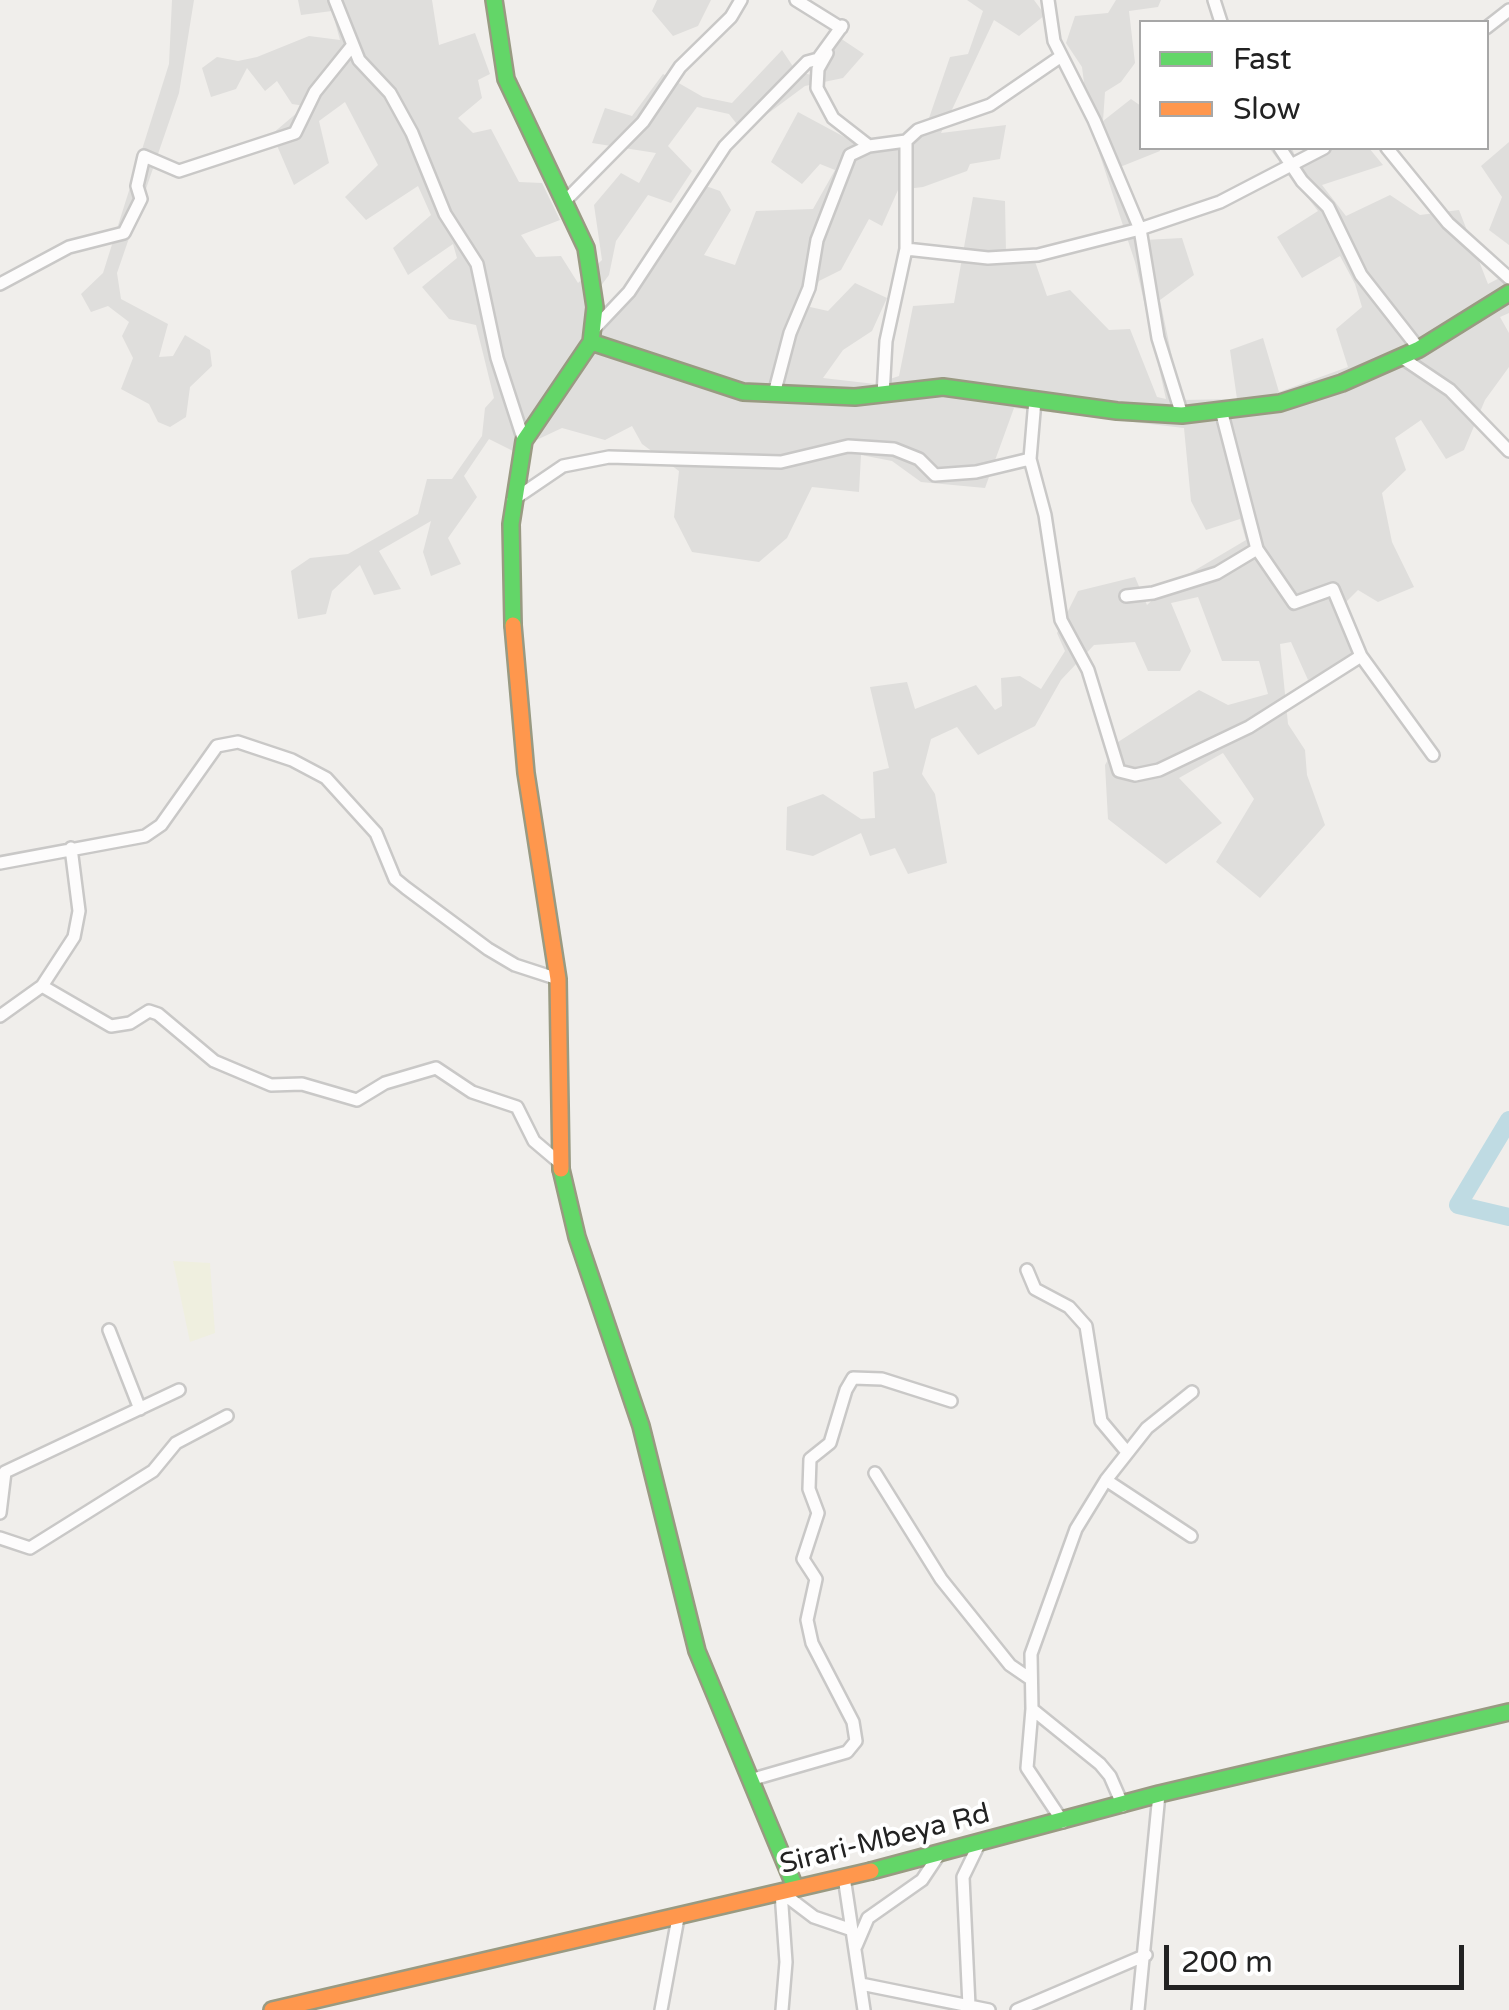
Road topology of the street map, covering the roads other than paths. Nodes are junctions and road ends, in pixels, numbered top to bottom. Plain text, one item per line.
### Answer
1 (336, 0) edge
2 (494, 0) edge
3 (740, 0) edge
4 (796, 0) edge
5 (1048, 0) edge
6 (1509, 10) edge
7 (842, 26) junction
8 (1489, 26) edge
9 (352, 46) junction
10 (1060, 57) junction
11 (906, 142) junction
12 (869, 146) junction
13 (1281, 150) edge
14 (1320, 150) edge
15 (1389, 150) edge
16 (1291, 165) junction
17 (565, 200) junction
18 (1140, 229) junction
19 (906, 250) junction
20 (1509, 278) edge
21 (0, 284) edge
22 (1509, 293) edge
23 (592, 335) junction
24 (1419, 349) junction
25 (1401, 358) junction
26 (774, 394) junction
27 (883, 395) junction
28 (1034, 400) junction
29 (1220, 410) junction
30 (1182, 415) junction
31 (524, 441) junction
32 (1509, 451) edge
33 (1030, 459) junction
34 (513, 500) junction
35 (1257, 549) junction
36 (1126, 596) dead end
37 (1361, 656) junction
38 (1433, 755) dead end
39 (71, 848) junction
40 (0, 863) edge
41 (558, 980) junction
42 (42, 986) junction
43 (0, 1016) edge
44 (560, 1163) junction
45 (1027, 1270) dead end
46 (109, 1330) dead end
47 (179, 1390) dead end
48 (1192, 1392) dead end
49 (951, 1401) dead end
50 (140, 1409) junction
51 (227, 1416) dead end
52 (1128, 1452) junction
53 (875, 1472) dead end
54 (1106, 1480) junction
55 (0, 1513) edge
56 (1192, 1536) dead end
57 (0, 1538) edge
58 (1028, 1678) junction
59 (1032, 1709) junction
60 (1509, 1712) edge
61 (750, 1780) junction
62 (1159, 1794) junction
63 (1123, 1806) junction
64 (1063, 1822) junction
65 (979, 1844) junction
66 (941, 1852) junction
67 (844, 1876) junction
68 (788, 1890) junction
69 (678, 1918) junction
70 (852, 1930) junction
71 (855, 1950) junction
72 (1146, 1955) junction
73 (861, 1984) junction
74 (925, 1996) junction
75 (969, 2006) junction
76 (272, 2010) edge
77 (662, 2010) edge
78 (782, 2010) edge
79 (864, 2010) edge
80 (920, 2010) edge
81 (989, 2010) edge
82 (1018, 2010) edge
83 (1138, 2010) edge

1 - 9 street
2 - 17 main road
3 - 17 street
4 - 7 street
5 - 10 street
6 - 8 street
7 - 12 street
7 - 23 street
9 - 21 street
9 - 31 street
10 - 11 street
10 - 18 street
11 - 12 street
11 - 19 street
12 - 26 street
13 - 16 street
14 - 16 street
15 - 20 street
16 - 18 street
16 - 24 street
17 - 23 main road
18 - 19 street
18 - 30 street
19 - 27 street
22 - 24 main road
23 - 26 main road
23 - 31 main road
24 - 25 main road
25 - 29 main road
25 - 32 street
26 - 27 main road
27 - 28 main road
28 - 30 main road
28 - 33 street
29 - 30 main road
29 - 35 street
31 - 34 main road
33 - 34 street
33 - 37 street
34 - 41 main road
35 - 36 street
35 - 37 street
37 - 38 street
39 - 40 street
39 - 41 street
39 - 42 street
41 - 44 main road
42 - 43 street
42 - 44 street
44 - 61 main road
45 - 52 street
46 - 50 street
47 - 50 street
48 - 52 street
49 - 61 street
50 - 55 street
51 - 57 street
52 - 54 street
53 - 58 street
54 - 56 street
54 - 58 street
58 - 59 street
59 - 63 street
59 - 64 street
60 - 62 main road, Sirari-Mbeya Rd
61 - 68 main road
62 - 63 main road, Sirari-Mbeya Rd
62 - 72 street
63 - 64 main road, Sirari-Mbeya Rd
64 - 65 main road, Sirari-Mbeya Rd
65 - 66 main road, Sirari-Mbeya Rd
65 - 75 street
66 - 67 main road, Sirari-Mbeya Rd
66 - 71 street
67 - 68 main road, Sirari-Mbeya Rd
67 - 70 street
68 - 69 main road, Sirari-Mbeya Rd
68 - 70 street
68 - 78 street
69 - 76 main road, Sirari-Mbeya Rd
69 - 77 street
70 - 71 street
71 - 73 street
72 - 82 street
72 - 83 street
73 - 74 street
73 - 79 street
74 - 75 street
74 - 80 street
75 - 81 street

